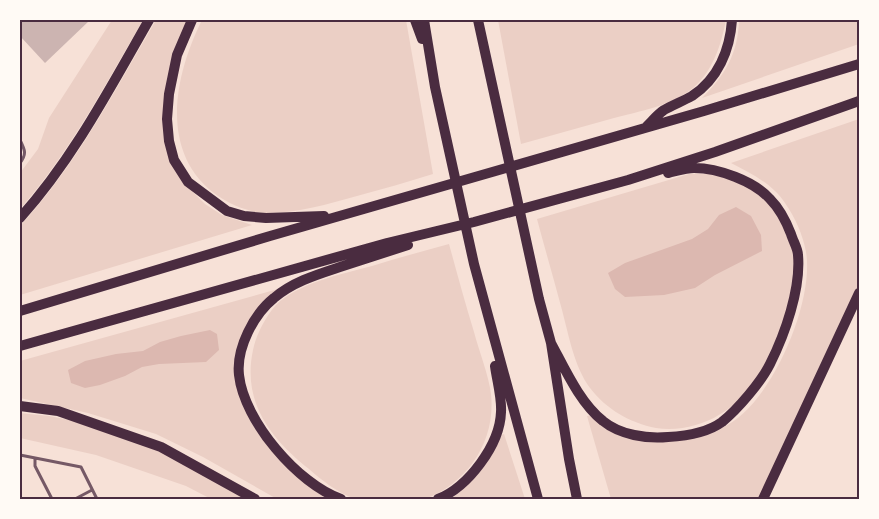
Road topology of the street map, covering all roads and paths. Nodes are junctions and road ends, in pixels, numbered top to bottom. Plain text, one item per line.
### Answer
1 (149, 20) edge
2 (192, 20) edge
3 (415, 20) edge
4 (424, 20) edge
5 (480, 20) edge
6 (732, 20) edge
7 (429, 56) junction
8 (859, 64) edge
9 (859, 101) edge
10 (644, 128) junction
11 (20, 140) edge
12 (20, 163) edge
13 (628, 180) junction
14 (343, 215) junction
15 (20, 218) edge
16 (474, 222) junction
17 (859, 293) edge
18 (20, 311) edge
19 (490, 326) junction
20 (551, 343) junction
21 (20, 346) edge
22 (20, 406) edge
23 (20, 455) edge
24 (35, 458) junction
25 (92, 490) junction
26 (52, 499) edge
27 (75, 499) edge
28 (97, 499) edge
29 (255, 499) edge
30 (342, 499) edge
31 (438, 499) edge
32 (538, 499) edge
33 (578, 499) edge
34 (763, 499) edge

1 - 15 highway
2 - 14 highway
3 - 7 highway
4 - 7 highway
5 - 20 highway
6 - 10 highway
7 - 19 highway
8 - 10 highway
9 - 13 highway
10 - 14 highway
11 - 12 lane
13 - 16 highway
13 - 20 highway
14 - 18 highway
16 - 21 highway
16 - 30 highway
17 - 34 highway
19 - 31 highway
19 - 32 highway
20 - 33 highway
22 - 29 highway
23 - 24 lane
24 - 25 lane
24 - 26 lane
25 - 27 lane
25 - 28 lane

